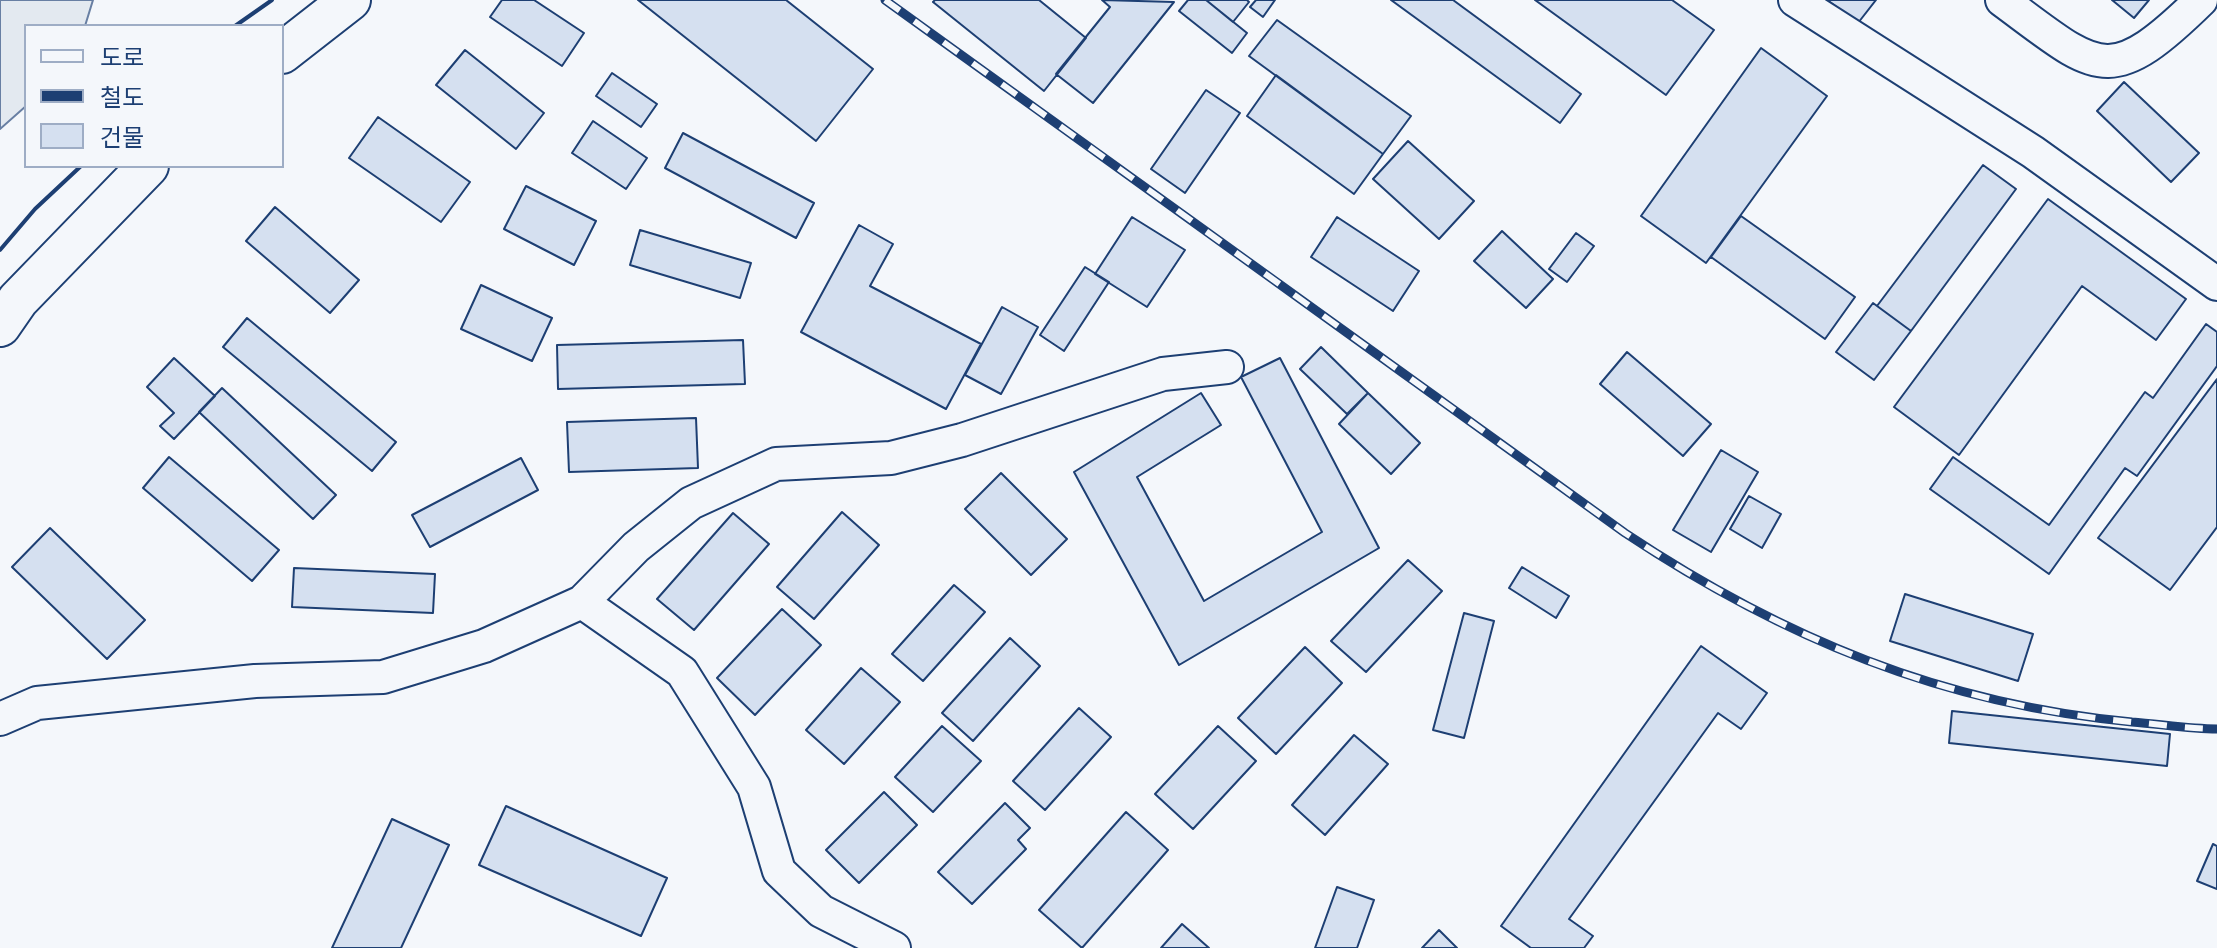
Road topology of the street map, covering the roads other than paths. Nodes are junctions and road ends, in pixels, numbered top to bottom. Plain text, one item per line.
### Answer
1 (350, 0) edge
2 (1795, 0) edge
3 (2002, 0) edge
4 (2201, 0) edge
5 (284, 51) edge
6 (146, 168) edge
7 (2217, 284) edge
8 (0, 326) edge
9 (1227, 367) dead end
10 (582, 602) junction
11 (0, 719) edge
12 (894, 948) edge

1 - 5 street
2 - 7 street
3 - 4 street
6 - 8 street
9 - 10 street
10 - 11 street
10 - 12 street

